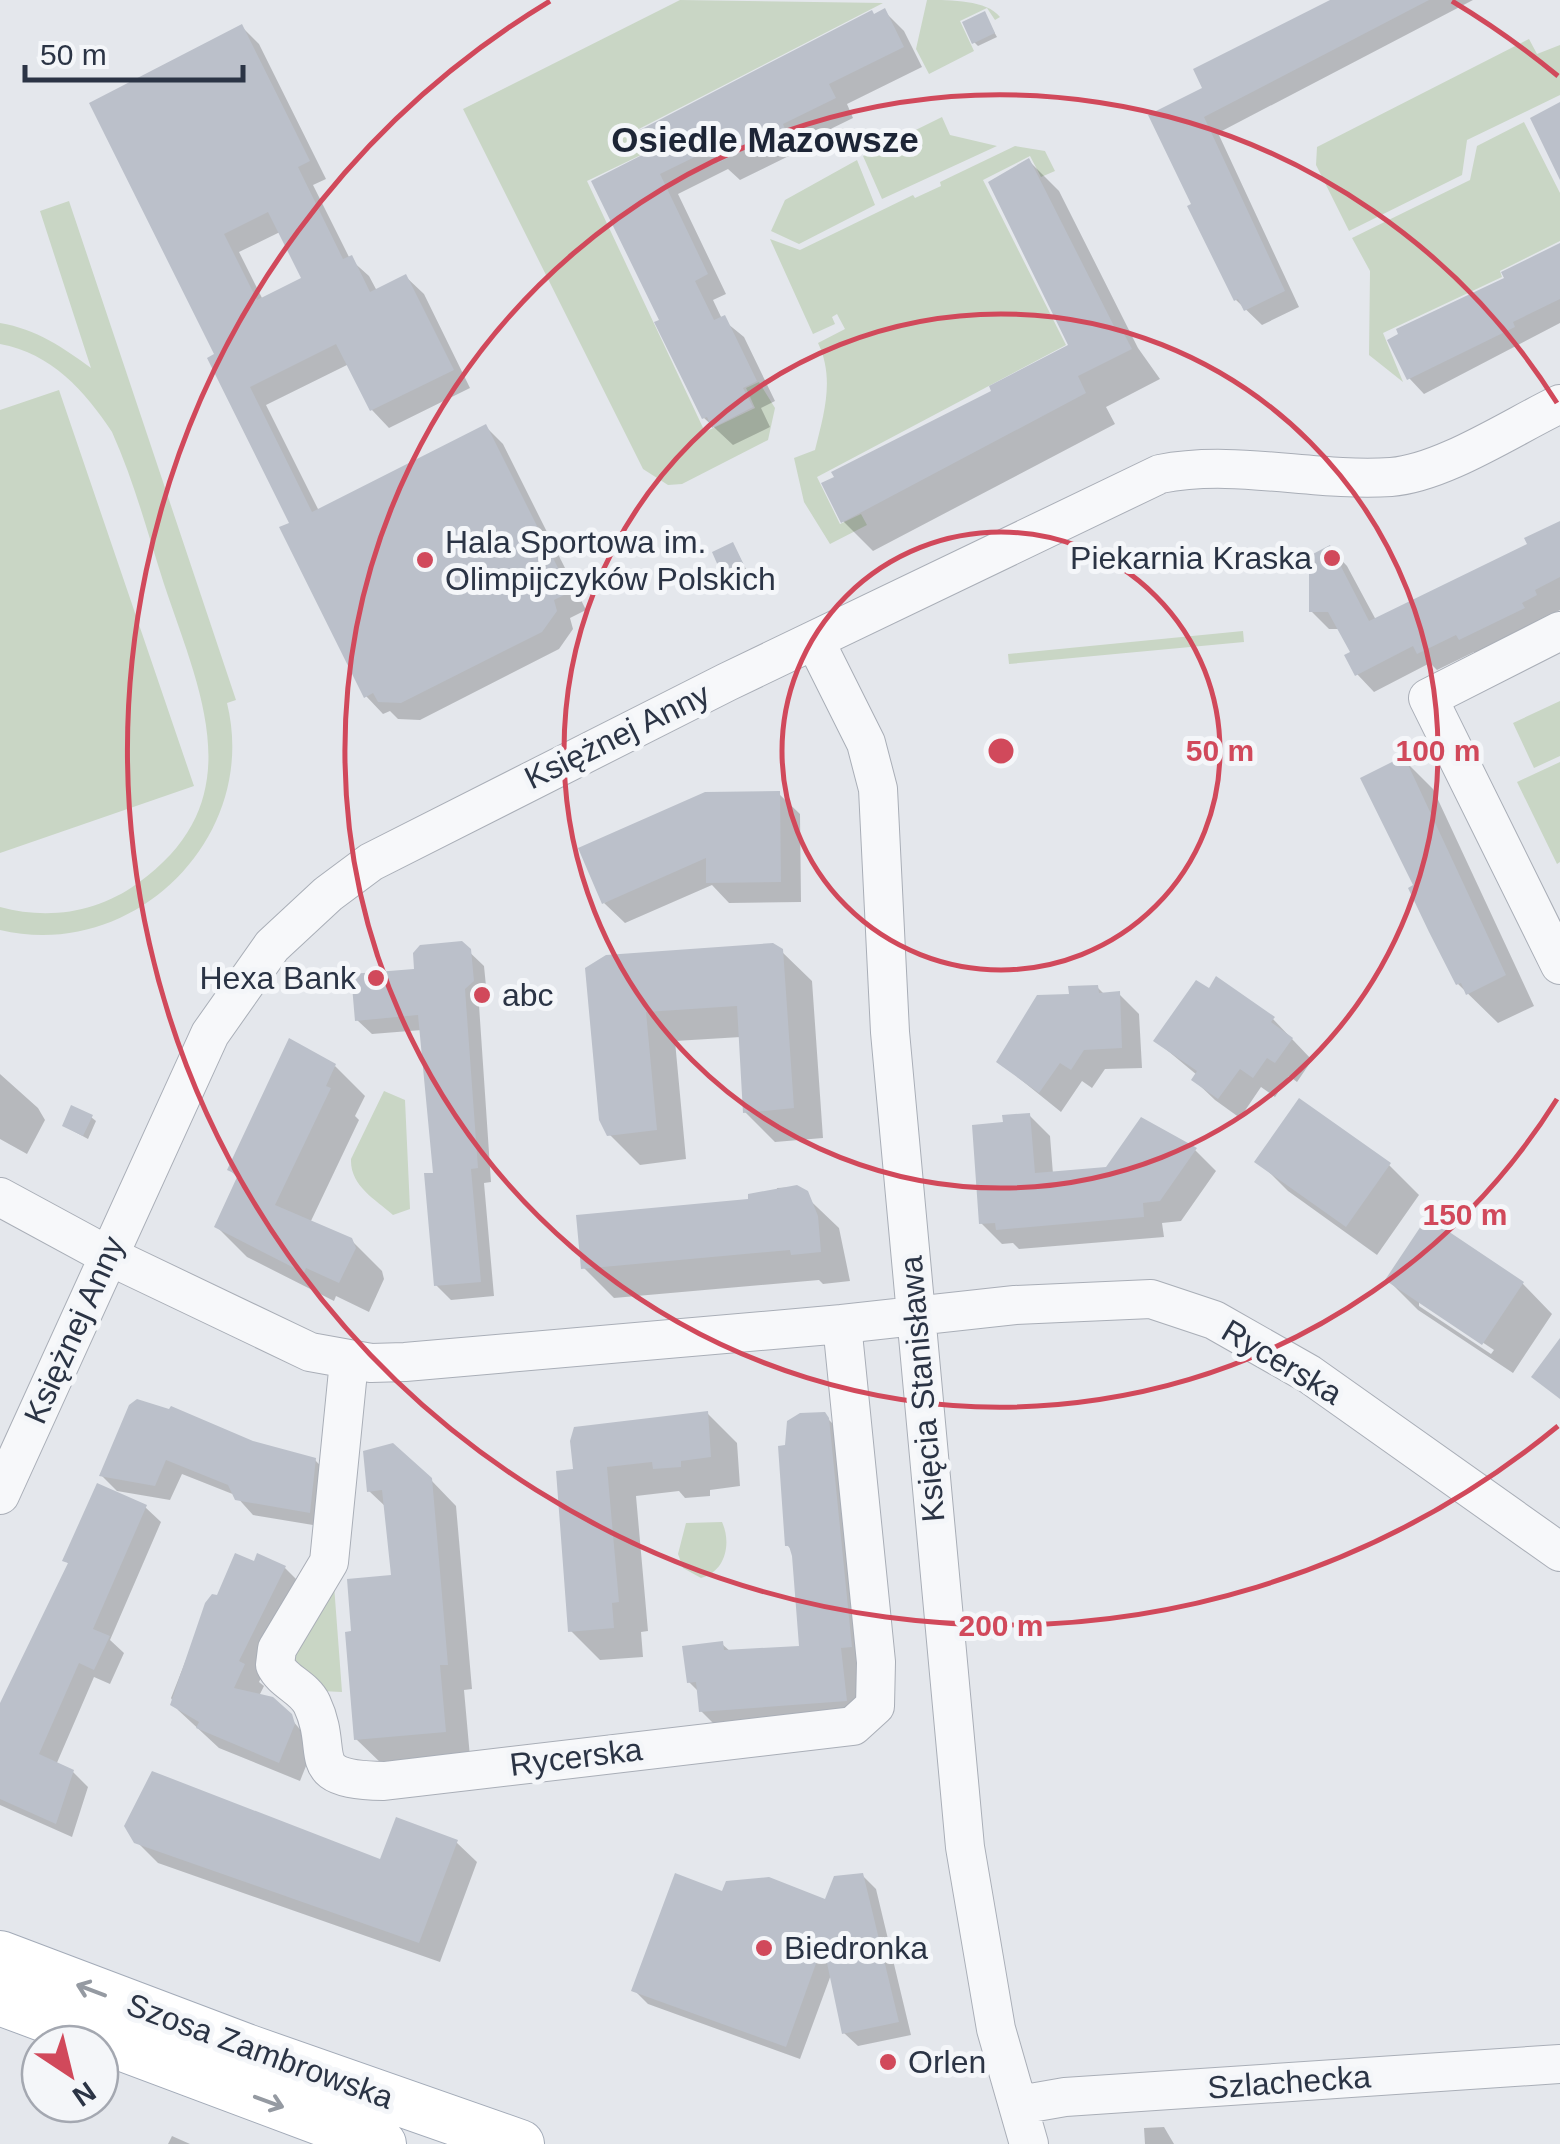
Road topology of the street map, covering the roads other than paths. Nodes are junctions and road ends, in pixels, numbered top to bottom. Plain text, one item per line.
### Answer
1 (1560, 404) edge
2 (1560, 630) edge
3 (816, 641) junction
4 (1560, 965) edge
5 (0, 1198) edge
6 (108, 1255) junction
7 (915, 1316) junction
8 (842, 1324) junction
9 (349, 1361) junction
10 (0, 1494) edge
11 (1560, 1552) edge
12 (0, 1955) edge
13 (0, 2000) edge
14 (1560, 2064) edge
15 (1019, 2105) junction
16 (382, 2144) edge
17 (520, 2144) edge
18 (1029, 2144) edge

1 - 3 street, Księżnej Anny
2 - 4 street
3 - 6 street, Księżnej Anny
3 - 7 street, Księcia Stanisława
5 - 6 street, Rycerska
6 - 9 street, Rycerska
6 - 10 street, Księżnej Anny
7 - 8 street, Rycerska
7 - 11 street, Rycerska
7 - 15 street, Księcia Stanisława
8 - 9 street, Rycerska
8 - 9 street, Rycerska
17 -> 12 main road, Szosa Zambrowska
13 -> 16 main road, Szosa Zambrowska
14 - 15 street, Szlachecka
15 - 18 street, Księcia Stanisława

